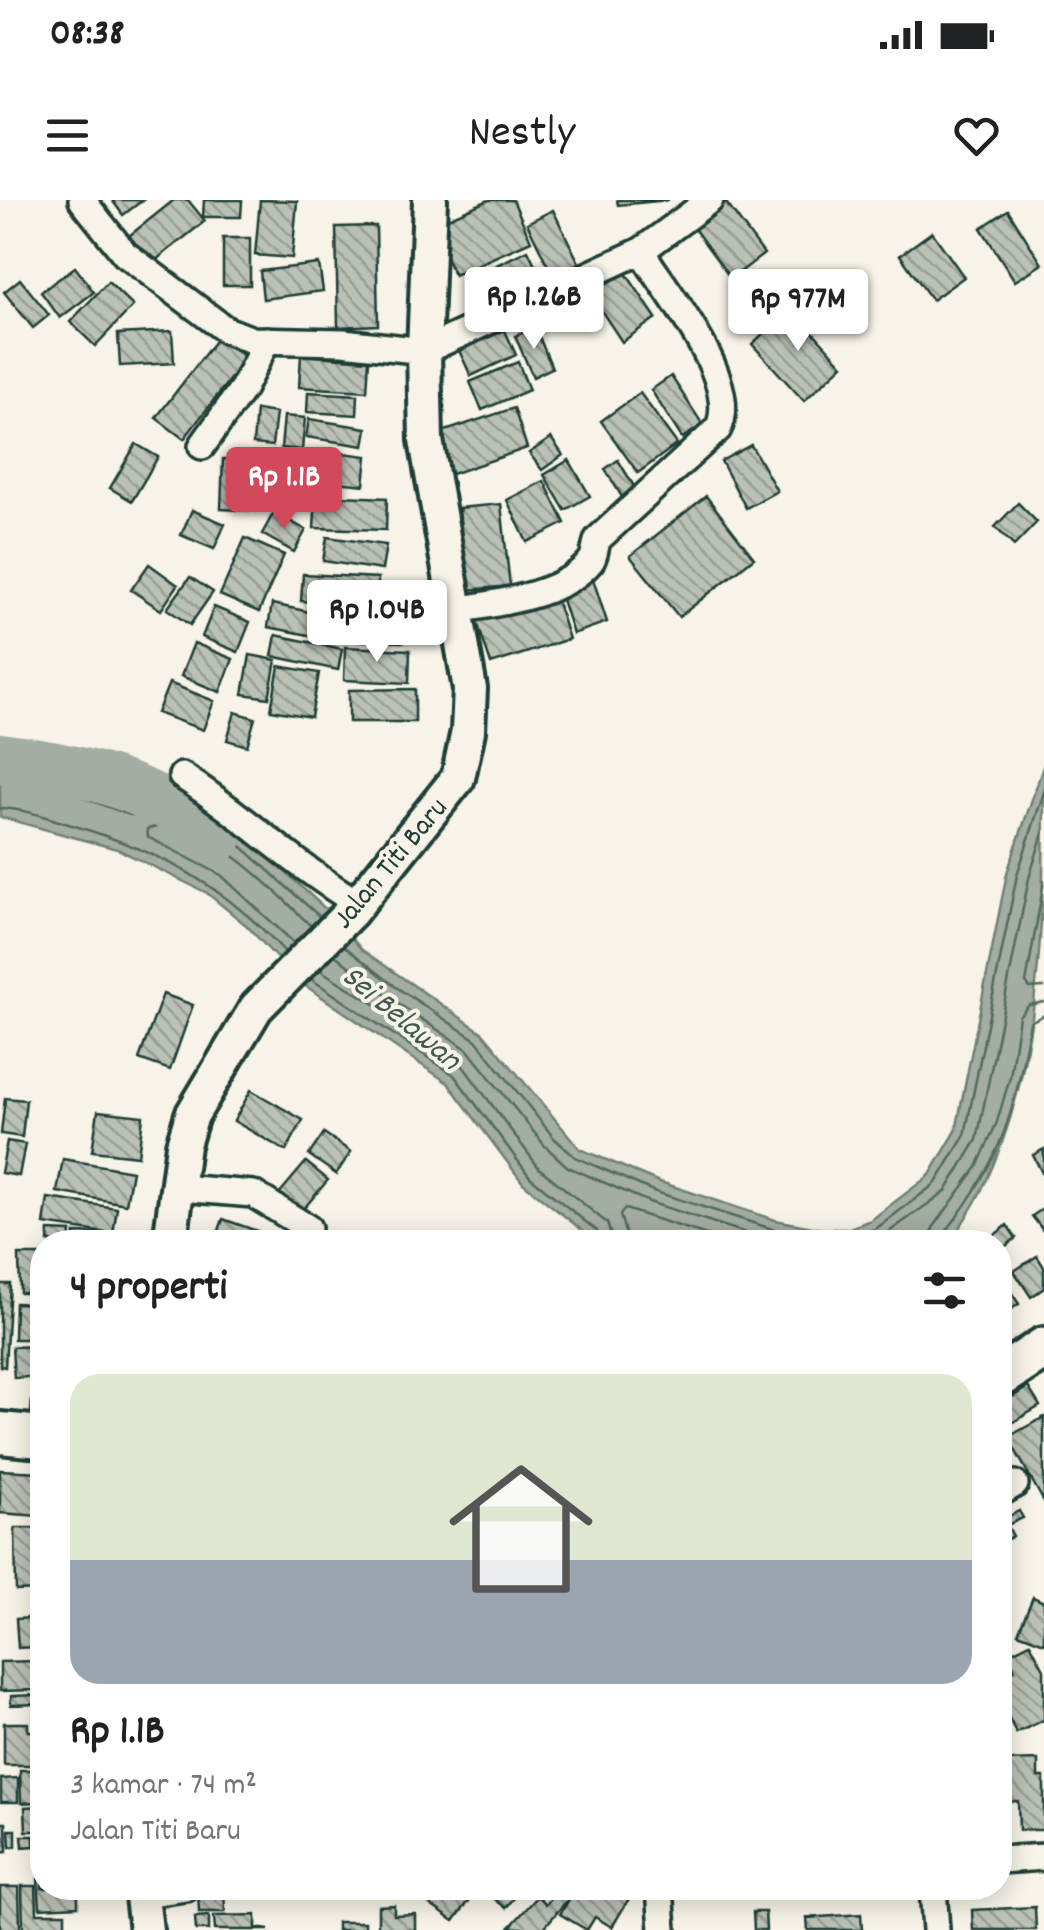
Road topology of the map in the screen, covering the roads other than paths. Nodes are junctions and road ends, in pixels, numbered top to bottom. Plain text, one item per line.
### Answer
1 (82, 200) edge
2 (430, 200) edge
3 (710, 200) edge
4 (640, 252) junction
5 (267, 340) junction
6 (424, 351) junction
7 (202, 446) dead end
8 (456, 610) junction
9 (182, 776) dead end
10 (355, 907) junction
11 (180, 1188) junction
12 (308, 1228) dead end
13 (172, 1230) edge
14 (1044, 1348) edge
15 (1012, 1369) edge
16 (0, 1433) edge
17 (30, 1436) edge
18 (1044, 1857) edge
19 (1012, 1859) edge
20 (142, 1900) edge
21 (661, 1900) edge
22 (934, 1900) edge
23 (146, 1930) edge
24 (663, 1930) edge
25 (936, 1930) edge

1 - 5 street
2 - 6 street, Jalan Titi Baru
3 - 4 street
4 - 6 street
4 - 8 street
5 - 6 street
5 - 7 street
6 - 8 street, Jalan Titi Baru
8 - 10 street, Jalan Titi Baru
9 - 10 street
10 - 11 street, Jalan Titi Baru
11 - 12 street
11 - 13 street, Jalan Titi Baru
14 - 15 main road
16 - 17 main road
18 - 19 street
20 - 23 street
21 - 24 street
22 - 25 street

